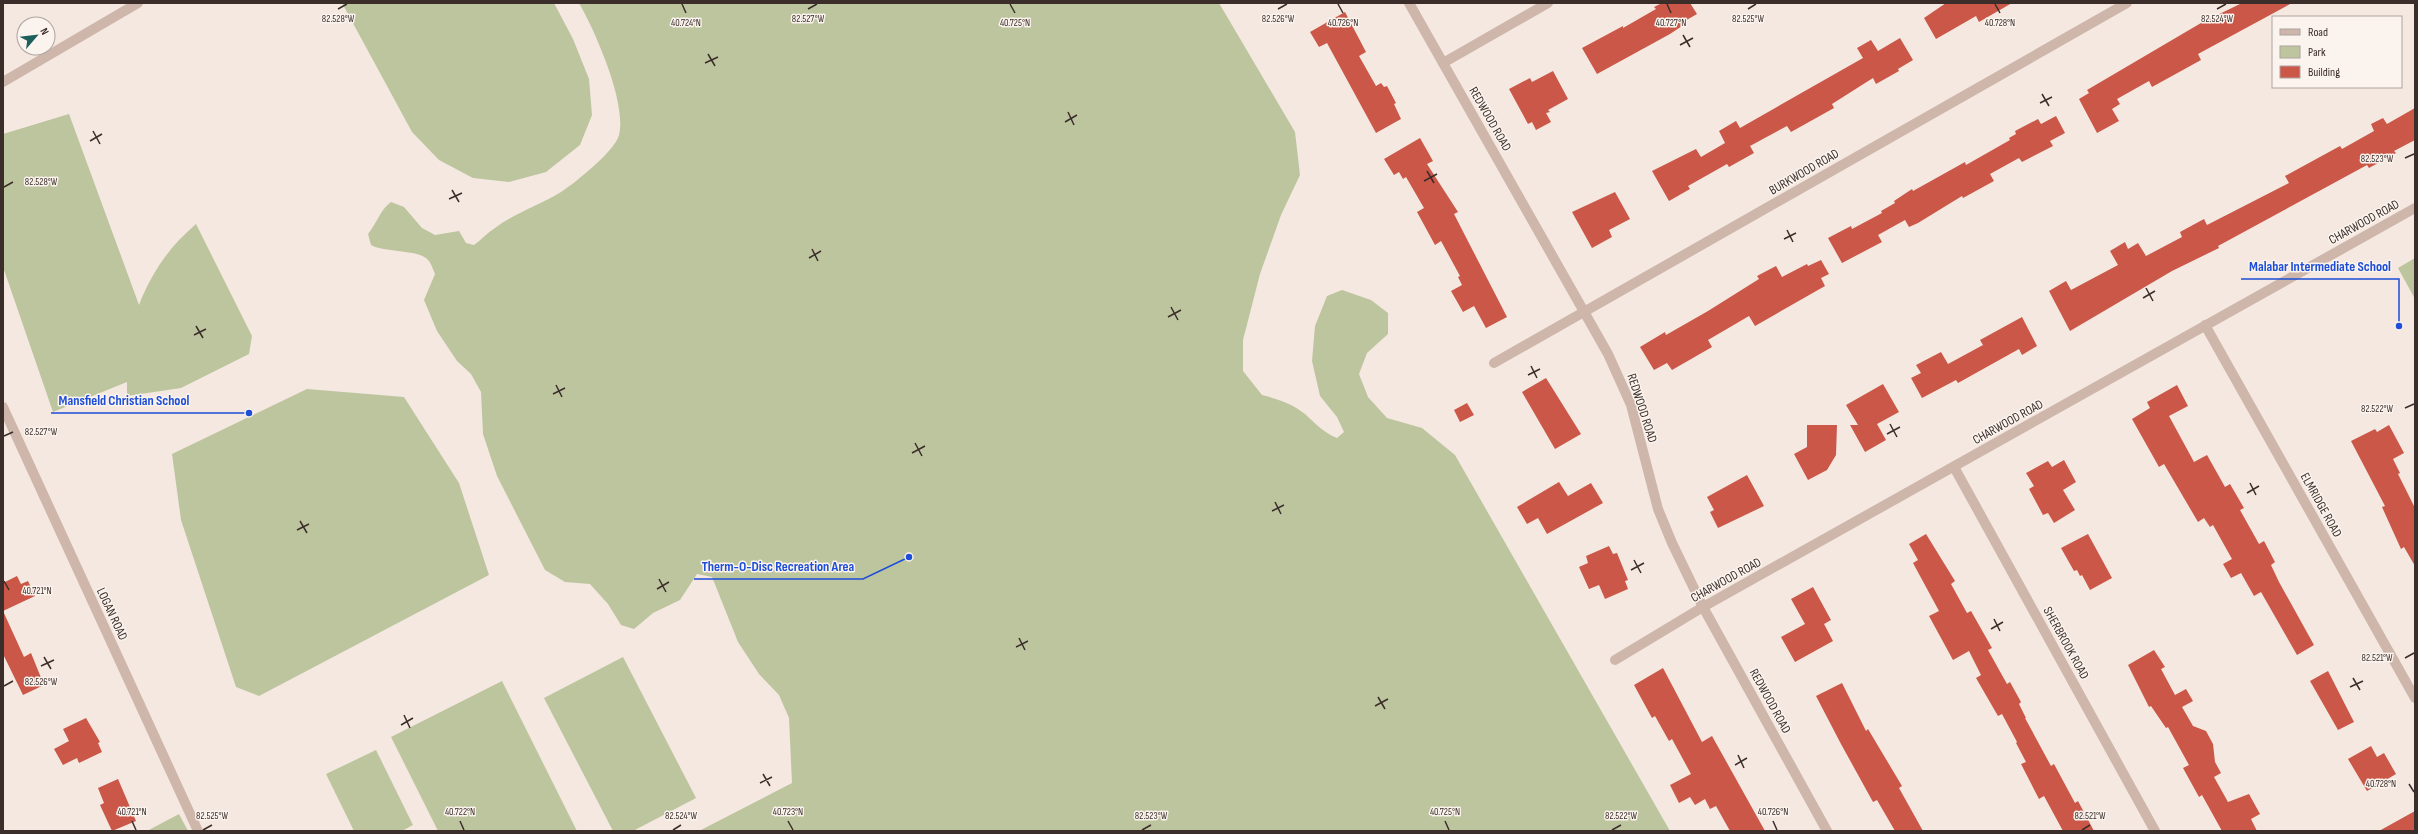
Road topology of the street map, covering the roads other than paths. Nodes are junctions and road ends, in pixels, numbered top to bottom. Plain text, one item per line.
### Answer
1 (138, 3) edge
2 (1409, 3) edge
3 (1548, 3) edge
4 (2127, 3) edge
5 (1443, 63) junction
6 (3, 82) edge
7 (2415, 208) edge
8 (1585, 312) junction
9 (2205, 325) junction
10 (1494, 363) dead end
11 (3, 407) edge
12 (1954, 467) junction
13 (1703, 607) junction
14 (1615, 660) dead end
15 (2415, 698) edge
16 (198, 831) edge
17 (1827, 831) edge
18 (2155, 831) edge

1 - 6 street
2 - 5 street, REDWOOD ROAD
3 - 5 street
4 - 8 street, BURKWOOD ROAD
5 - 8 street, REDWOOD ROAD
7 - 9 street, CHARWOOD ROAD
8 - 10 street, BURKWOOD ROAD
8 - 13 street, REDWOOD ROAD
9 - 12 street, CHARWOOD ROAD
9 - 15 street, ELMRIDGE ROAD
11 - 16 street, LOGAN ROAD
12 - 13 street, CHARWOOD ROAD
12 - 18 street, SHERBROOK ROAD
13 - 14 street, CHARWOOD ROAD
13 - 17 street, REDWOOD ROAD

